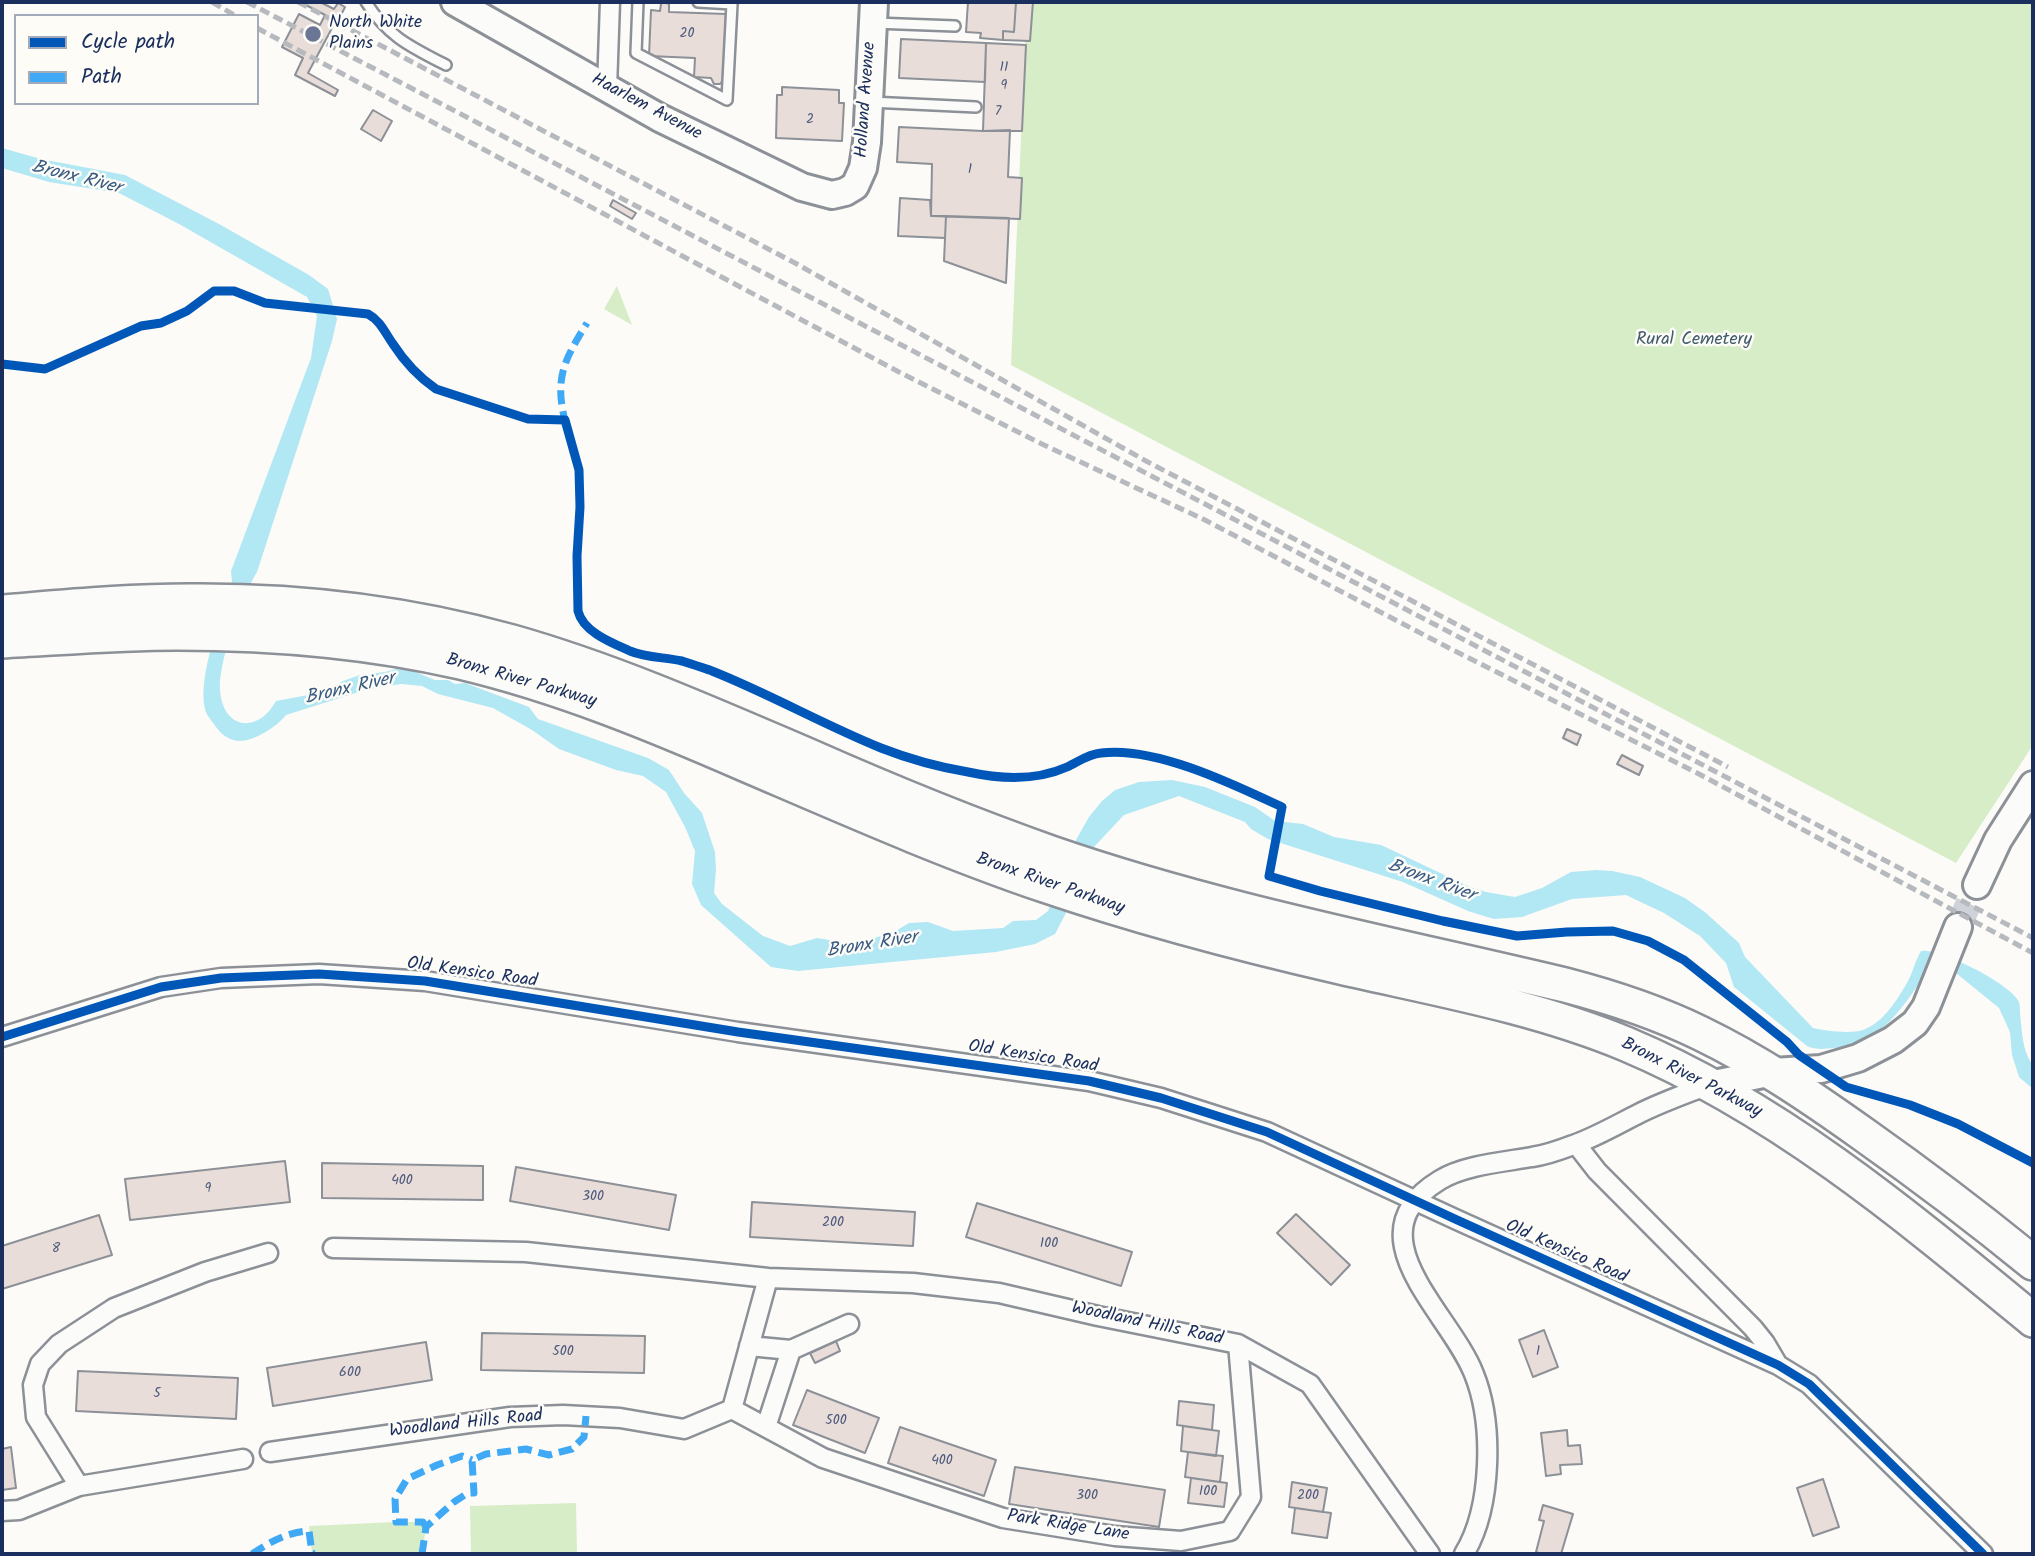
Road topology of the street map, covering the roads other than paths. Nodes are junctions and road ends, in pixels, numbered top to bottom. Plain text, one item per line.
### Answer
1 (366, 2) edge
2 (455, 2) edge
3 (610, 2) edge
4 (638, 2) edge
5 (698, 2) edge
6 (873, 12) edge
7 (955, 26) dead end
8 (446, 65) dead end
9 (607, 88) junction
10 (868, 102) junction
11 (976, 107) dead end
12 (845, 192) joint
13 (2, 612) edge
14 (2, 641) edge
15 (2033, 786) edge
16 (1096, 884) junction
17 (1977, 885) tunnel mouth
18 (1954, 936) tunnel mouth
19 (2, 1037) edge
20 (1773, 1073) junction
21 (1709, 1085) junction
22 (1576, 1144) junction
23 (1415, 1200) junction
24 (333, 1248) dead end
25 (268, 1253) dead end
26 (2033, 1263) edge
27 (768, 1278) junction
28 (2033, 1320) edge
29 (849, 1324) dead end
30 (1238, 1343) junction
31 (749, 1346) junction
32 (791, 1350) junction
33 (1778, 1365) junction
34 (732, 1409) junction
35 (766, 1427) junction
36 (270, 1452) dead end
37 (243, 1458) dead end
38 (79, 1486) junction
39 (2, 1511) edge
40 (1430, 1554) edge
41 (1464, 1554) edge
42 (1983, 1554) edge

1 - 8 lane
2 - 9 street, Haarlem Avenue
3 - 9 street
4 - 5 lane
6 - 7 lane
6 - 10 street, Holland Avenue
9 - 12 street, Haarlem Avenue
10 - 11 lane
10 - 12 street, Holland Avenue
13 - 16 highway, Bronx River Parkway
14 - 16 highway, Bronx River Parkway
15 - 17 street
16 - 20 highway, Bronx River Parkway
16 - 21 highway, Bronx River Parkway
18 - 20 street
19 - 23 street, Old Kensico Road
20 - 21 street
20 - 26 highway, Bronx River Parkway
21 - 22 street
21 - 28 highway, Bronx River Parkway
22 - 23 street
22 - 33 street, Old Kensico Road
23 - 33 street, Old Kensico Road
23 - 41 street
24 - 27 street, Woodland Hills Road
25 - 38 street
27 - 30 street, Woodland Hills Road
27 - 31 street
29 - 32 street
30 - 35 street, Park Ridge Lane
30 - 40 street, Woodland Hills Road
31 - 32 street
31 - 34 street
32 - 35 street
33 - 42 street, Old Kensico Road
34 - 35 street, Park Ridge Lane
34 - 36 street, Woodland Hills Road
37 - 38 street
38 - 39 street

